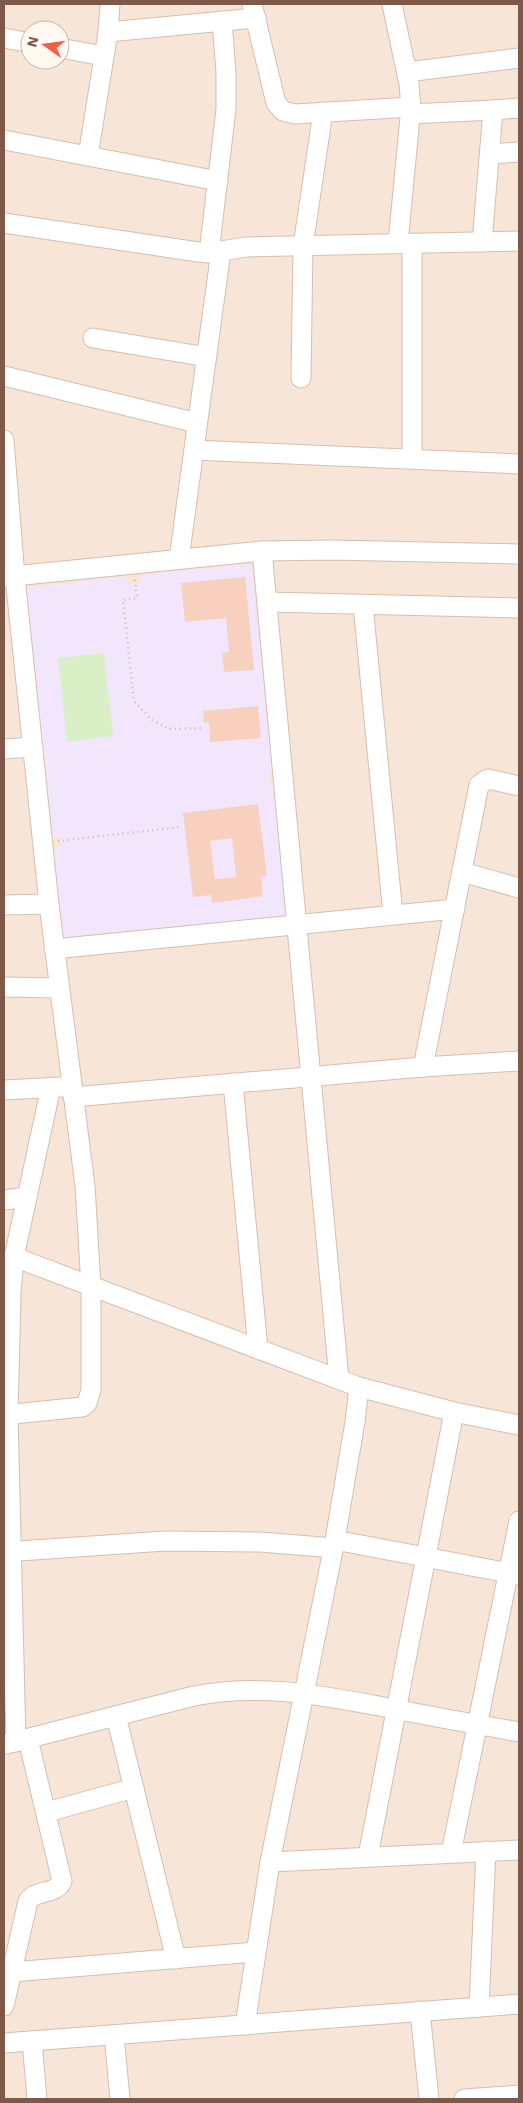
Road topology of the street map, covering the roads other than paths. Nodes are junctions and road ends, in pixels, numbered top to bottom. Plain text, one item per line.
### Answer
1 (110, 4) edge
2 (392, 4) edge
3 (254, 11) edge
4 (222, 22) junction
5 (108, 32) junction
6 (4, 38) edge
7 (20, 40) edge
8 (70, 50) edge
9 (104, 56) junction
10 (519, 58) edge
11 (407, 72) junction
12 (519, 108) edge
13 (411, 110) junction
14 (493, 110) junction
15 (323, 112) junction
16 (4, 140) edge
17 (519, 152) edge
18 (490, 154) junction
19 (88, 156) junction
20 (218, 181) junction
21 (4, 223) edge
22 (519, 241) edge
23 (482, 242) junction
24 (405, 243) junction
25 (303, 246) junction
26 (215, 252) junction
27 (93, 338) dead end
28 (207, 357) junction
29 (4, 376) edge
30 (301, 378) dead end
31 (197, 423) junction
32 (4, 440) edge
33 (194, 450) junction
34 (412, 459) junction
35 (519, 464) edge
36 (262, 551) junction
37 (519, 554) edge
38 (179, 559) junction
39 (9, 577) edge
40 (267, 602) junction
41 (363, 605) junction
42 (519, 608) edge
43 (34, 747) junction
44 (4, 749) edge
45 (519, 786) edge
46 (462, 872) junction
47 (519, 888) edge
48 (49, 904) junction
49 (4, 906) edge
50 (455, 909) junction
51 (393, 915) junction
52 (297, 926) junction
53 (54, 949) junction
54 (4, 987) edge
55 (59, 988) junction
56 (519, 1061) edge
57 (422, 1067) junction
58 (310, 1076) junction
59 (233, 1083) junction
60 (51, 1087) junction
61 (4, 1090) edge
62 (73, 1091) junction
63 (27, 1197) junction
64 (4, 1200) edge
65 (14, 1257) junction
66 (91, 1286) junction
67 (258, 1348) junction
68 (340, 1379) junction
69 (359, 1387) junction
70 (454, 1412) junction
71 (6, 1415) edge
72 (519, 1425) edge
73 (519, 1521) edge
74 (335, 1544) junction
75 (7, 1551) edge
76 (426, 1558) junction
77 (514, 1574) edge
78 (304, 1692) junction
79 (397, 1710) junction
80 (116, 1716) junction
81 (478, 1725) junction
82 (519, 1732) edge
83 (16, 1742) edge
84 (134, 1788) junction
85 (47, 1812) junction
86 (519, 1850) edge
87 (486, 1851) junction
88 (451, 1853) junction
89 (368, 1856) junction
90 (270, 1862) junction
91 (256, 1952) junction
92 (176, 1959) junction
93 (12, 1972) junction
94 (519, 2004) edge
95 (4, 2006) edge
96 (480, 2007) junction
97 (420, 2011) junction
98 (245, 2025) junction
99 (114, 2035) junction
100 (32, 2041) junction
101 (4, 2043) edge
102 (519, 2095) edge
103 (37, 2099) edge
104 (120, 2099) edge
105 (429, 2099) edge
106 (464, 2099) edge

1 - 5 street
2 - 11 street
3 - 4 street
3 - 15 street
4 - 5 street
4 - 20 street
5 - 9 street
6 - 7 street
8 - 9 street
9 - 19 street
10 - 11 street
11 - 13 street
12 - 14 street
13 - 14 street
13 - 15 street
13 - 24 street
14 - 18 street
15 - 25 street
16 - 19 street
17 - 18 street
18 - 23 street
19 - 20 street
20 - 26 street
21 - 26 street
22 - 23 street
23 - 24 street
24 - 25 street
24 - 34 street
25 - 26 street
25 - 30 street
26 - 28 street
27 - 28 street
28 - 31 street
29 - 31 street
31 - 33 street
32 - 39 street
33 - 34 street
33 - 38 street
34 - 35 street
36 - 37 street
36 - 38 street
36 - 40 street
38 - 39 street
39 - 43 street
40 - 41 street
40 - 52 street
41 - 42 street
41 - 51 street
43 - 44 street
43 - 48 street
45 - 46 street
46 - 47 street
46 - 50 street
48 - 49 street
48 - 53 street
50 - 51 street
50 - 57 street
51 - 52 street
52 - 53 street
52 - 58 street
53 - 55 street
54 - 55 street
55 - 62 street
56 - 57 street
57 - 58 street
58 - 59 street
58 - 68 street
59 - 62 street
59 - 67 street
60 - 61 street
60 - 62 street
60 - 63 street
62 - 66 street
63 - 64 street
63 - 65 street
65 - 66 street
65 - 71 street
66 - 67 street
66 - 71 street
67 - 68 street
68 - 69 street
69 - 70 street
69 - 74 street
70 - 72 street
70 - 76 street
71 - 75 street
73 - 77 street
74 - 75 street
74 - 76 street
74 - 78 street
75 - 83 street
76 - 77 street
76 - 79 street
77 - 81 street
78 - 79 street
78 - 80 street
78 - 90 street
79 - 81 street
79 - 89 street
80 - 83 street
80 - 84 street
81 - 82 street
81 - 88 street
83 - 85 street
84 - 85 street
84 - 92 street
85 - 93 street
86 - 87 street
87 - 88 street
87 - 96 street
88 - 89 street
89 - 90 street
90 - 91 street
91 - 92 street
91 - 98 street
92 - 93 street
93 - 95 street
94 - 96 street
96 - 97 street
97 - 98 street
97 - 105 street
98 - 99 street
99 - 100 street
99 - 104 street
100 - 101 street
100 - 103 street
102 - 106 street

